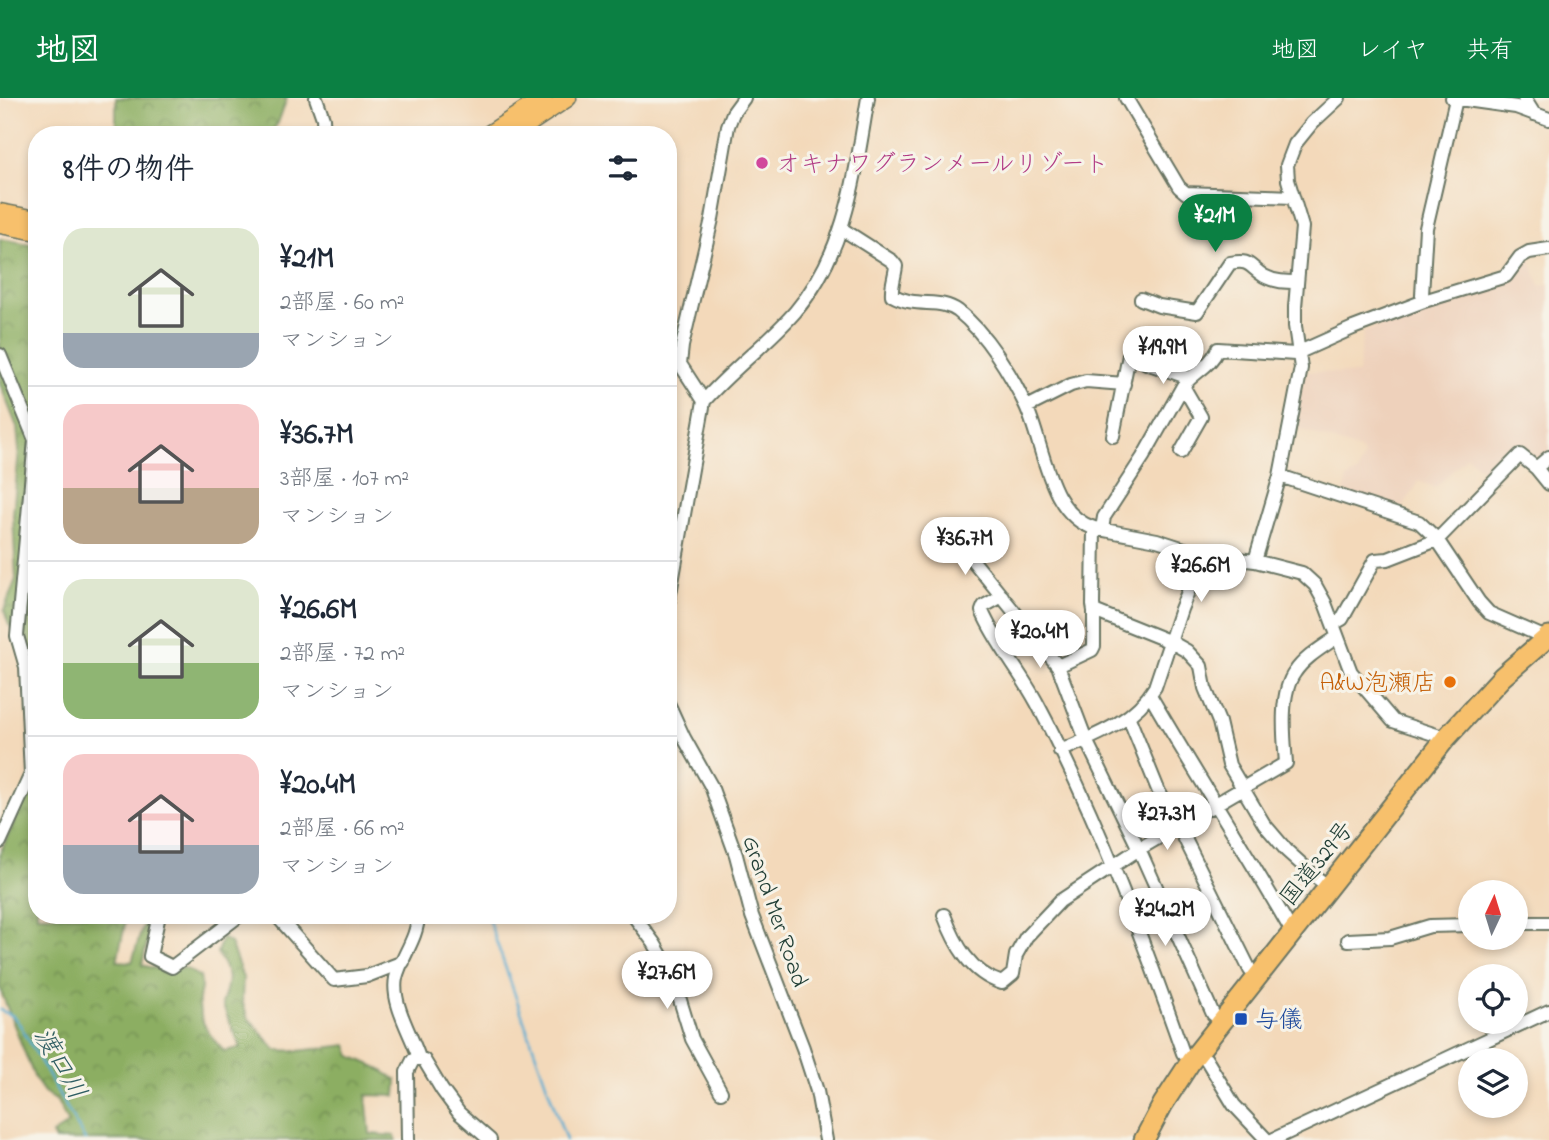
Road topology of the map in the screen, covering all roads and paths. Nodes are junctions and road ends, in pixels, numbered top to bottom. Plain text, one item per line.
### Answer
1 (317, 98) edge
2 (568, 98) edge
3 (744, 98) edge
4 (868, 98) edge
5 (1126, 98) edge
6 (1339, 98) edge
7 (1524, 98) edge
8 (1454, 99) edge
9 (543, 104) edge
10 (1534, 114) junction
11 (1549, 119) edge
12 (323, 126) edge
13 (503, 126) edge
14 (521, 126) edge
15 (1292, 197) junction
16 (0, 212) edge
17 (28, 217) edge
18 (0, 225) edge
19 (842, 229) junction
20 (28, 230) edge
21 (1549, 249) edge
22 (1297, 282) junction
23 (1141, 299) dead end
24 (1424, 301) junction
25 (1299, 352) junction
26 (0, 355) edge
27 (1129, 355) dead end
28 (1146, 363) dead end
29 (1187, 382) junction
30 (1124, 384) junction
31 (704, 401) junction
32 (1027, 407) junction
33 (28, 423) edge
34 (1112, 436) dead end
35 (1181, 452) dead end
36 (1549, 457) edge
37 (1536, 468) junction
38 (1280, 476) junction
39 (1549, 484) edge
40 (28, 516) edge
41 (1098, 529) junction
42 (952, 537) dead end
43 (1437, 540) junction
44 (677, 554) edge
45 (1203, 555) junction
46 (1255, 561) junction
47 (1002, 596) junction
48 (1094, 611) junction
49 (1333, 624) junction
50 (1337, 637) junction
51 (1547, 637) edge
52 (1171, 642) junction
53 (1058, 666) junction
54 (1150, 695) junction
55 (28, 710) edge
56 (1129, 718) junction
57 (677, 722) edge
58 (1446, 738) junction
59 (1086, 740) junction
60 (1060, 751) junction
61 (28, 781) edge
62 (1242, 787) junction
63 (1216, 804) junction
64 (1178, 825) junction
65 (0, 842) edge
66 (1139, 849) junction
67 (1112, 866) junction
68 (1329, 887) junction
69 (944, 915) dead end
70 (1528, 923) edge
71 (1549, 923) edge
72 (157, 924) edge
73 (228, 924) edge
74 (284, 924) edge
75 (418, 924) edge
76 (640, 924) edge
77 (1458, 925) edge
78 (1292, 932) junction
79 (1348, 940) dead end
80 (403, 962) junction
81 (1256, 977) junction
82 (1549, 1011) edge
83 (1222, 1021) junction
84 (1194, 1057) junction
85 (419, 1058) junction
86 (721, 1092) dead end
87 (408, 1140) edge
88 (490, 1140) edge
89 (826, 1140) edge
90 (1144, 1140) edge
91 (1267, 1140) edge
92 (1272, 1140) edge

1 - 12 street
2 - 9 main road
3 - 31 street
4 - 19 street
5 - 15 street
6 - 15 street
7 - 10 street
8 - 10 street
8 - 24 street
9 - 13 main road
9 - 14 main road
10 - 11 street
15 - 22 street
16 - 17 main road
18 - 20 main road
19 - 31 street
19 - 32 street
21 - 24 street
22 - 23 street
22 - 25 street
24 - 25 street
25 - 29 street
25 - 38 street
26 - 33 street
27 - 30 street
28 - 29 street
29 - 35 street
29 - 41 street
30 - 32 street
30 - 34 street
31 - 44 street
32 - 41 street
36 - 37 street
37 - 39 street
37 - 43 street
38 - 43 street
38 - 46 street
40 - 55 street
41 - 45 street
41 - 48 street
42 - 47 street
43 - 49 street
43 - 51 street
45 - 46 street
45 - 52 street
46 - 49 street
47 - 53 street
47 - 60 street
48 - 52 street
48 - 53 street
49 - 50 street
50 - 58 street
50 - 62 street
51 - 58 highway, 国道329号
52 - 54 street
52 - 62 street
53 - 59 street
54 - 56 street
54 - 63 street
56 - 59 street
56 - 64 street
57 - 89 street, Grand Mer Road
58 - 68 highway, 国道329号
59 - 60 street
59 - 66 street
60 - 67 street
61 - 65 street
62 - 63 street
62 - 68 street
63 - 64 street
63 - 78 street
64 - 66 street
64 - 81 street
66 - 67 street
66 - 83 street
67 - 69 street
67 - 84 street
68 - 78 highway, 国道329号
70 - 71 street
72 - 73 street
74 - 80 street
75 - 80 street
76 - 86 street
77 - 79 street
78 - 81 highway, 国道329号
80 - 85 street
81 - 83 highway, 国道329号
82 - 92 street
83 - 84 highway, 国道329号
84 - 90 highway, 国道329号
84 - 91 street
85 - 87 street
85 - 88 street

